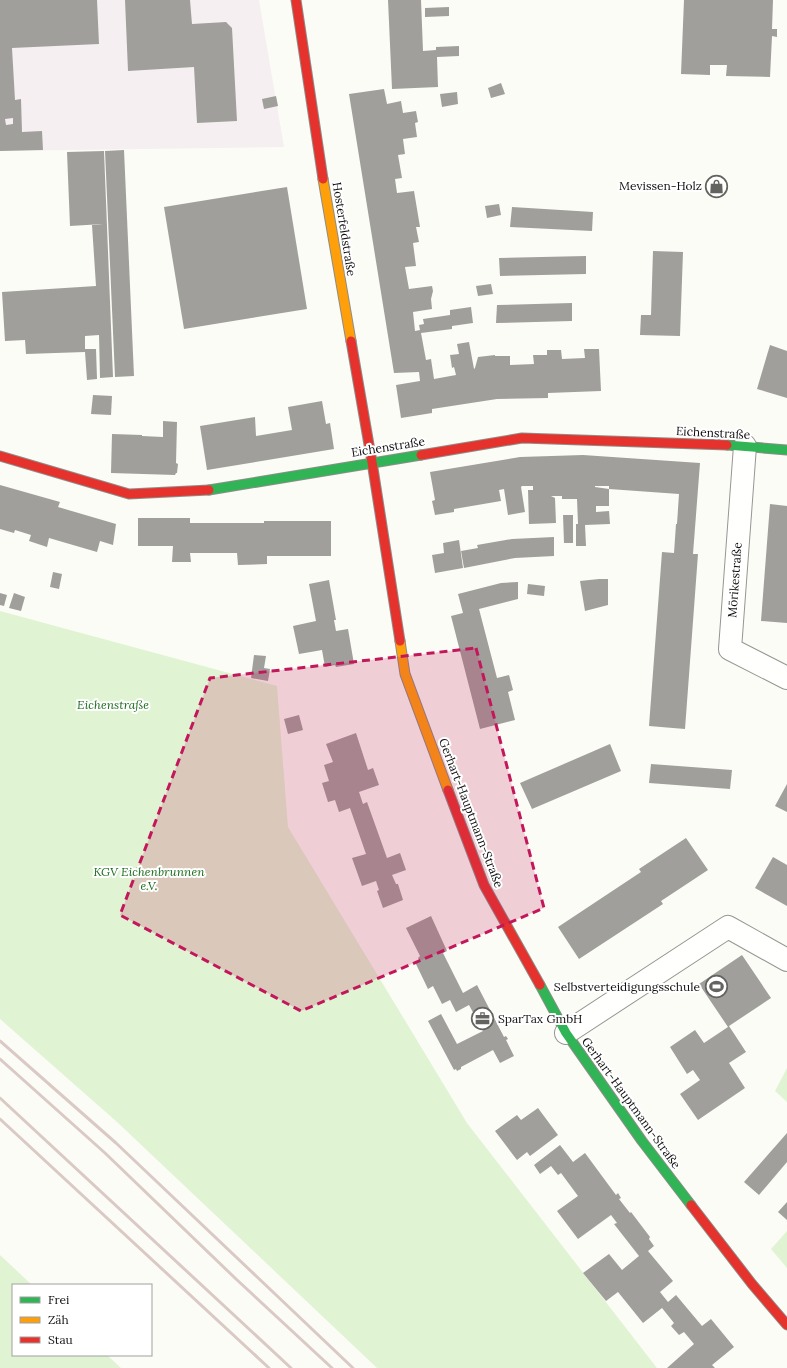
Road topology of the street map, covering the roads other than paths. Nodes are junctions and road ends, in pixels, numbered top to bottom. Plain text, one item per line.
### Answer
1 (296, 0) edge
2 (745, 446) junction
3 (787, 450) edge
4 (0, 456) edge
5 (372, 462) junction
6 (787, 678) edge
7 (787, 960) edge
8 (566, 1033) junction
9 (787, 1324) edge

1 - 5 street, Hosterfeldstraße
2 - 3 street, Eichenstraße
2 - 5 street, Eichenstraße
2 - 6 street, Mörikestraße
4 - 5 street, Eichenstraße
5 - 8 street, Gerhart-Hauptmann-Straße
7 - 8 street
8 - 9 street, Gerhart-Hauptmann-Straße

